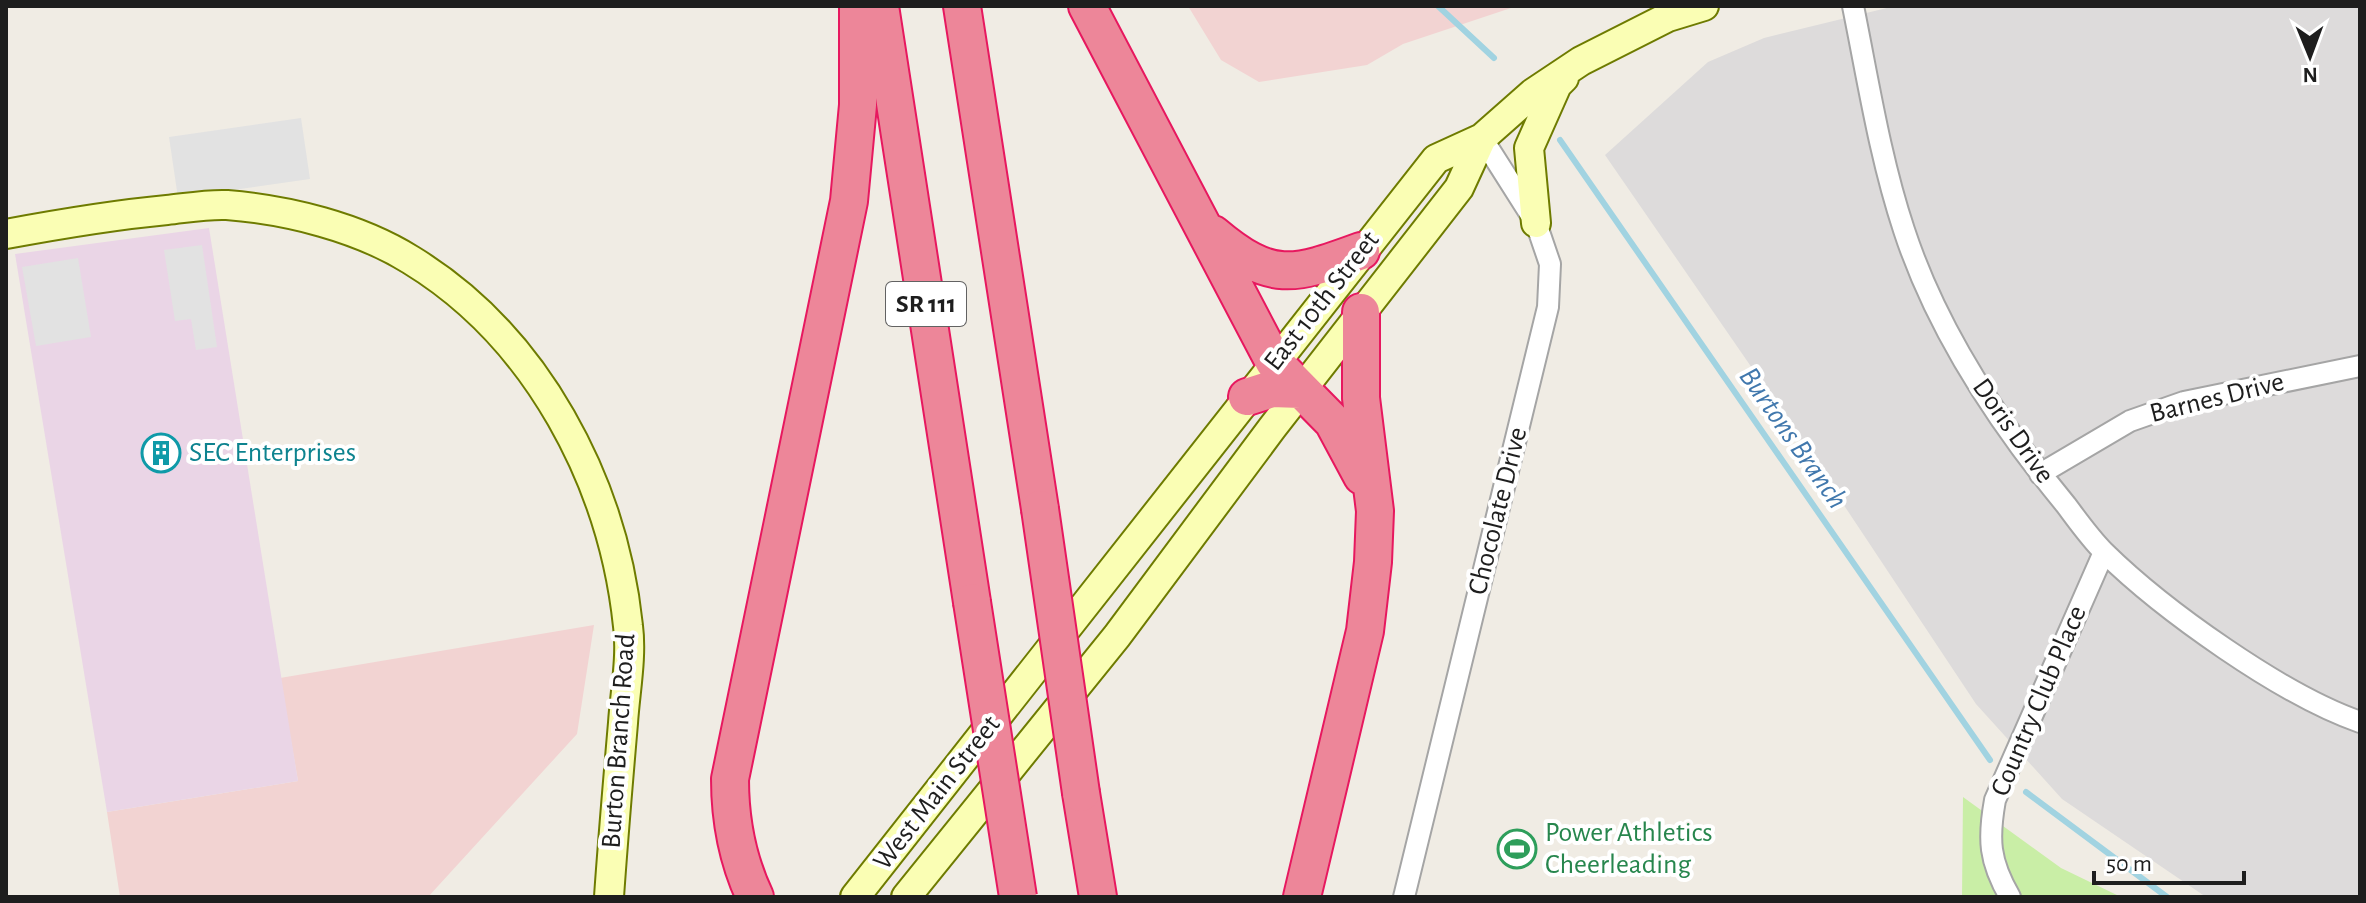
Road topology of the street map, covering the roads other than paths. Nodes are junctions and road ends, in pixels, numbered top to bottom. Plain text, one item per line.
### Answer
1 (858, 6) edge
2 (880, 6) edge
3 (962, 6) edge
4 (1087, 6) edge
5 (1704, 6) edge
6 (1853, 6) edge
7 (1581, 61) junction
8 (1482, 138) junction
9 (1536, 223) junction
10 (1206, 227) junction
11 (6, 234) edge
12 (1361, 251) junction
13 (1361, 312) junction
14 (1274, 362) junction
15 (2360, 366) edge
16 (1301, 390) junction
17 (1247, 397) junction
18 (2040, 474) junction
19 (1375, 511) junction
20 (2104, 552) junction
21 (1019, 690) joint
22 (2360, 722) edge
23 (609, 897) edge
24 (755, 897) edge
25 (855, 897) edge
26 (906, 897) edge
27 (1018, 897) edge
28 (1098, 897) edge
29 (1302, 897) edge
30 (1404, 897) edge
31 (2010, 897) edge

1 - 24 highway
2 - 27 highway, SR 111, bridge
3 - 28 highway, SR 111, bridge
4 - 10 highway
5 - 7 main road, East 10th Street
6 - 18 street, Doris Drive
7 - 8 main road, East 10th Street
7 - 9 main road
8 - 9 street, Chocolate Drive
8 - 12 main road, East 10th Street
8 - 13 main road, East 10th Street
9 - 30 street, Chocolate Drive
10 - 12 highway
10 - 14 highway
11 - 23 main road, Burton Branch Road
12 - 14 main road, East 10th Street
13 - 16 main road, East 10th Street
13 - 19 highway
14 - 16 highway
14 - 17 main road, East 10th Street
15 - 18 street, Barnes Drive
16 - 17 highway
16 - 19 highway
16 - 26 main road, East 10th Street
17 - 21 main road, East 10th Street
18 - 20 street, Doris Drive
19 - 29 highway
20 - 22 street, Doris Drive
20 - 31 street, Country Club Place
21 - 25 main road, West Main Street

